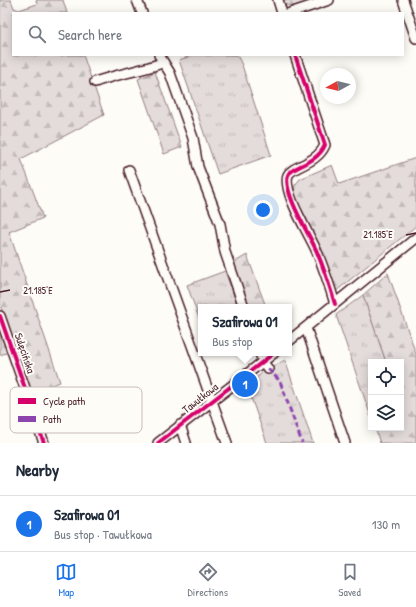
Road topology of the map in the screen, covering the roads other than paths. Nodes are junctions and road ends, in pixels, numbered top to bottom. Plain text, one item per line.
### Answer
1 (137, 0) edge
2 (278, 0) edge
3 (330, 0) edge
4 (403, 0) edge
5 (142, 12) edge
6 (282, 12) edge
7 (293, 12) edge
8 (416, 38) edge
9 (295, 56) edge
10 (161, 59) edge
11 (95, 82) dead end
12 (129, 170) dead end
13 (416, 238) edge
14 (243, 304) edge
15 (335, 304) junction
16 (0, 316) edge
17 (306, 328) junction
18 (292, 339) edge
19 (264, 361) edge
20 (25, 387) edge
21 (213, 400) junction
22 (180, 425) junction
23 (41, 433) edge
24 (44, 443) edge
25 (158, 443) edge
26 (186, 443) edge
27 (228, 443) edge
28 (345, 443) edge

1 - 5 street
2 - 6 street
3 - 7 street
4 - 8 street
9 - 15 street
10 - 11 street
10 - 14 street
12 - 21 street
13 - 15 street
15 - 17 street
16 - 20 street, Sulęcińska
17 - 18 street
17 - 28 street
19 - 21 street, Tawułkowa
21 - 22 street, Tawułkowa
21 - 27 street
22 - 25 street, Tawułkowa
22 - 26 street
23 - 24 street, Sulęcińska

